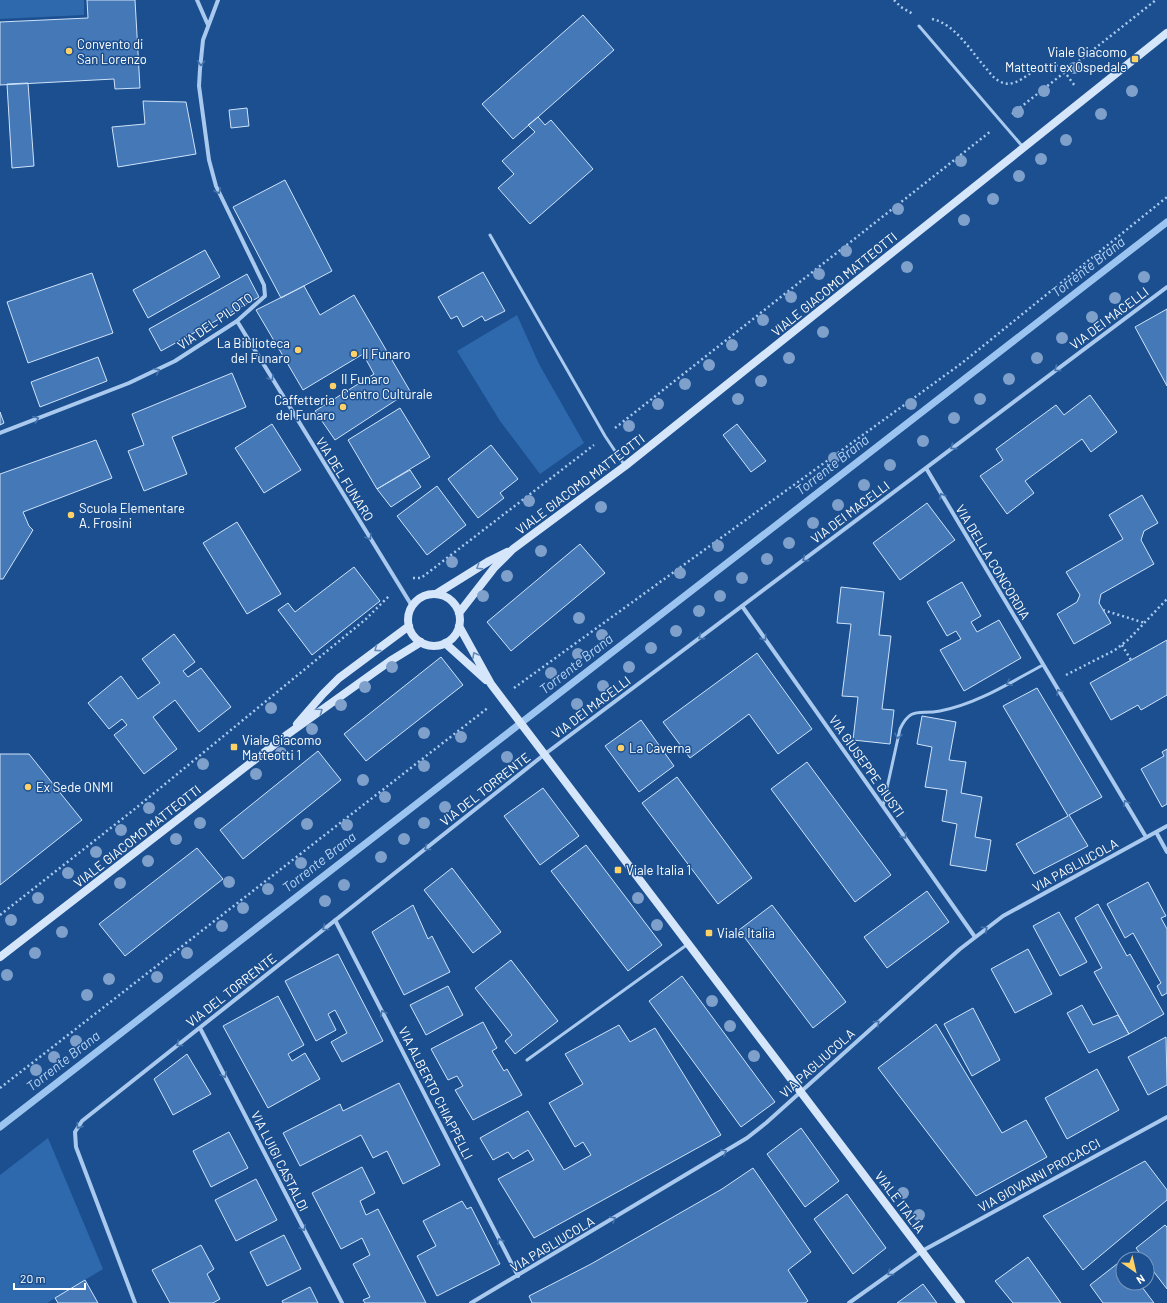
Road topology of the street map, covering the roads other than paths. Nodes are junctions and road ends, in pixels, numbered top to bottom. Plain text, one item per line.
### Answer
1 (197, 0) edge
2 (218, 0) edge
3 (208, 25) junction
4 (919, 26) dead end
5 (1167, 33) edge
6 (1024, 148) junction
7 (490, 235) dead end
8 (1167, 287) edge
9 (237, 321) junction
10 (0, 433) edge
11 (625, 466) junction
12 (926, 468) junction
13 (513, 549) junction
14 (436, 594) junction
15 (412, 606) junction
16 (742, 606) junction
17 (459, 613) junction
18 (409, 626) junction
19 (458, 626) junction
20 (421, 642) junction
21 (445, 642) junction
22 (1043, 666) junction
23 (491, 684) junction
24 (288, 734) junction
25 (546, 754) junction
26 (883, 806) junction
27 (1167, 826) edge
28 (1156, 832) junction
29 (1146, 837) junction
30 (1167, 852) edge
31 (335, 920) junction
32 (975, 937) junction
33 (689, 943) junction
34 (0, 957) edge
35 (200, 1028) junction
36 (527, 1060) dead end
37 (801, 1091) junction
38 (1167, 1117) edge
39 (922, 1250) junction
40 (518, 1276) junction
41 (135, 1303) edge
42 (342, 1303) edge
43 (471, 1303) edge
44 (849, 1303) edge
45 (961, 1303) edge

1 - 3 street
2 - 3 street, VIA DEL PILOTO
3 -> 9 street, VIA DEL PILOTO
4 - 6 lane
5 - 6 street, VIALE GIACOMO MATTEOTTI
6 - 11 street, VIALE GIACOMO MATTEOTTI
7 - 11 lane
8 -> 12 street, VIA DEI MACELLI
10 -> 9 street, VIA DEL PILOTO
9 -> 15 street, VIA DEL FUNARO
11 - 13 street, VIALE GIACOMO MATTEOTTI
12 -> 16 street, VIA DEI MACELLI
22 -> 12 street, VIA DELLA CONCORDIA
13 -> 14 street, VIALE GIACOMO MATTEOTTI
13 - 17 street, VIALE GIACOMO MATTEOTTI
14 - 15 street
14 - 17 street
15 - 18 street
16 -> 25 street, VIA DEI MACELLI
16 -> 26 street, VIA GIUSEPPE GIUSTI
17 - 19 street
18 - 20 street
18 -> 24 street, VIALE GIACOMO MATTEOTTI
19 - 21 street
23 -> 19 street, VIALE ITALIA
20 - 21 street
24 -> 20 street, VIALE GIACOMO MATTEOTTI
21 - 23 street, VIALE ITALIA
22 -> 26 lane
29 -> 22 street, VIA DELLA CONCORDIA
23 - 25 street, VIALE ITALIA
24 - 34 street, VIALE GIACOMO MATTEOTTI
25 -> 31 street, VIA DEL TORRENTE
25 - 33 street, VIALE ITALIA
26 -> 32 street, VIA GIUSEPPE GIUSTI
27 - 28 street, VIA PAGLIUCOLA
28 - 29 street, VIA PAGLIUCOLA
28 - 30 street
32 -> 29 street, VIA PAGLIUCOLA
31 -> 35 street, VIA DEL TORRENTE
40 -> 31 street, VIA ALBERTO CHIAPPELLI
37 -> 32 street, VIA PAGLIUCOLA
33 - 36 lane
33 - 37 street, VIALE ITALIA
35 -> 41 street, VIA DEL TORRENTE
35 -> 42 street, VIA LUIGI CASTALDI
37 - 39 street, VIALE ITALIA
40 -> 37 street, VIA PAGLIUCOLA
38 - 39 street, VIA GIOVANNI PROCACCI
39 -> 44 street, VIA GIOVANNI PROCACCI
39 - 45 street, VIALE ITALIA
40 - 43 street, VIA PAGLIUCOLA

